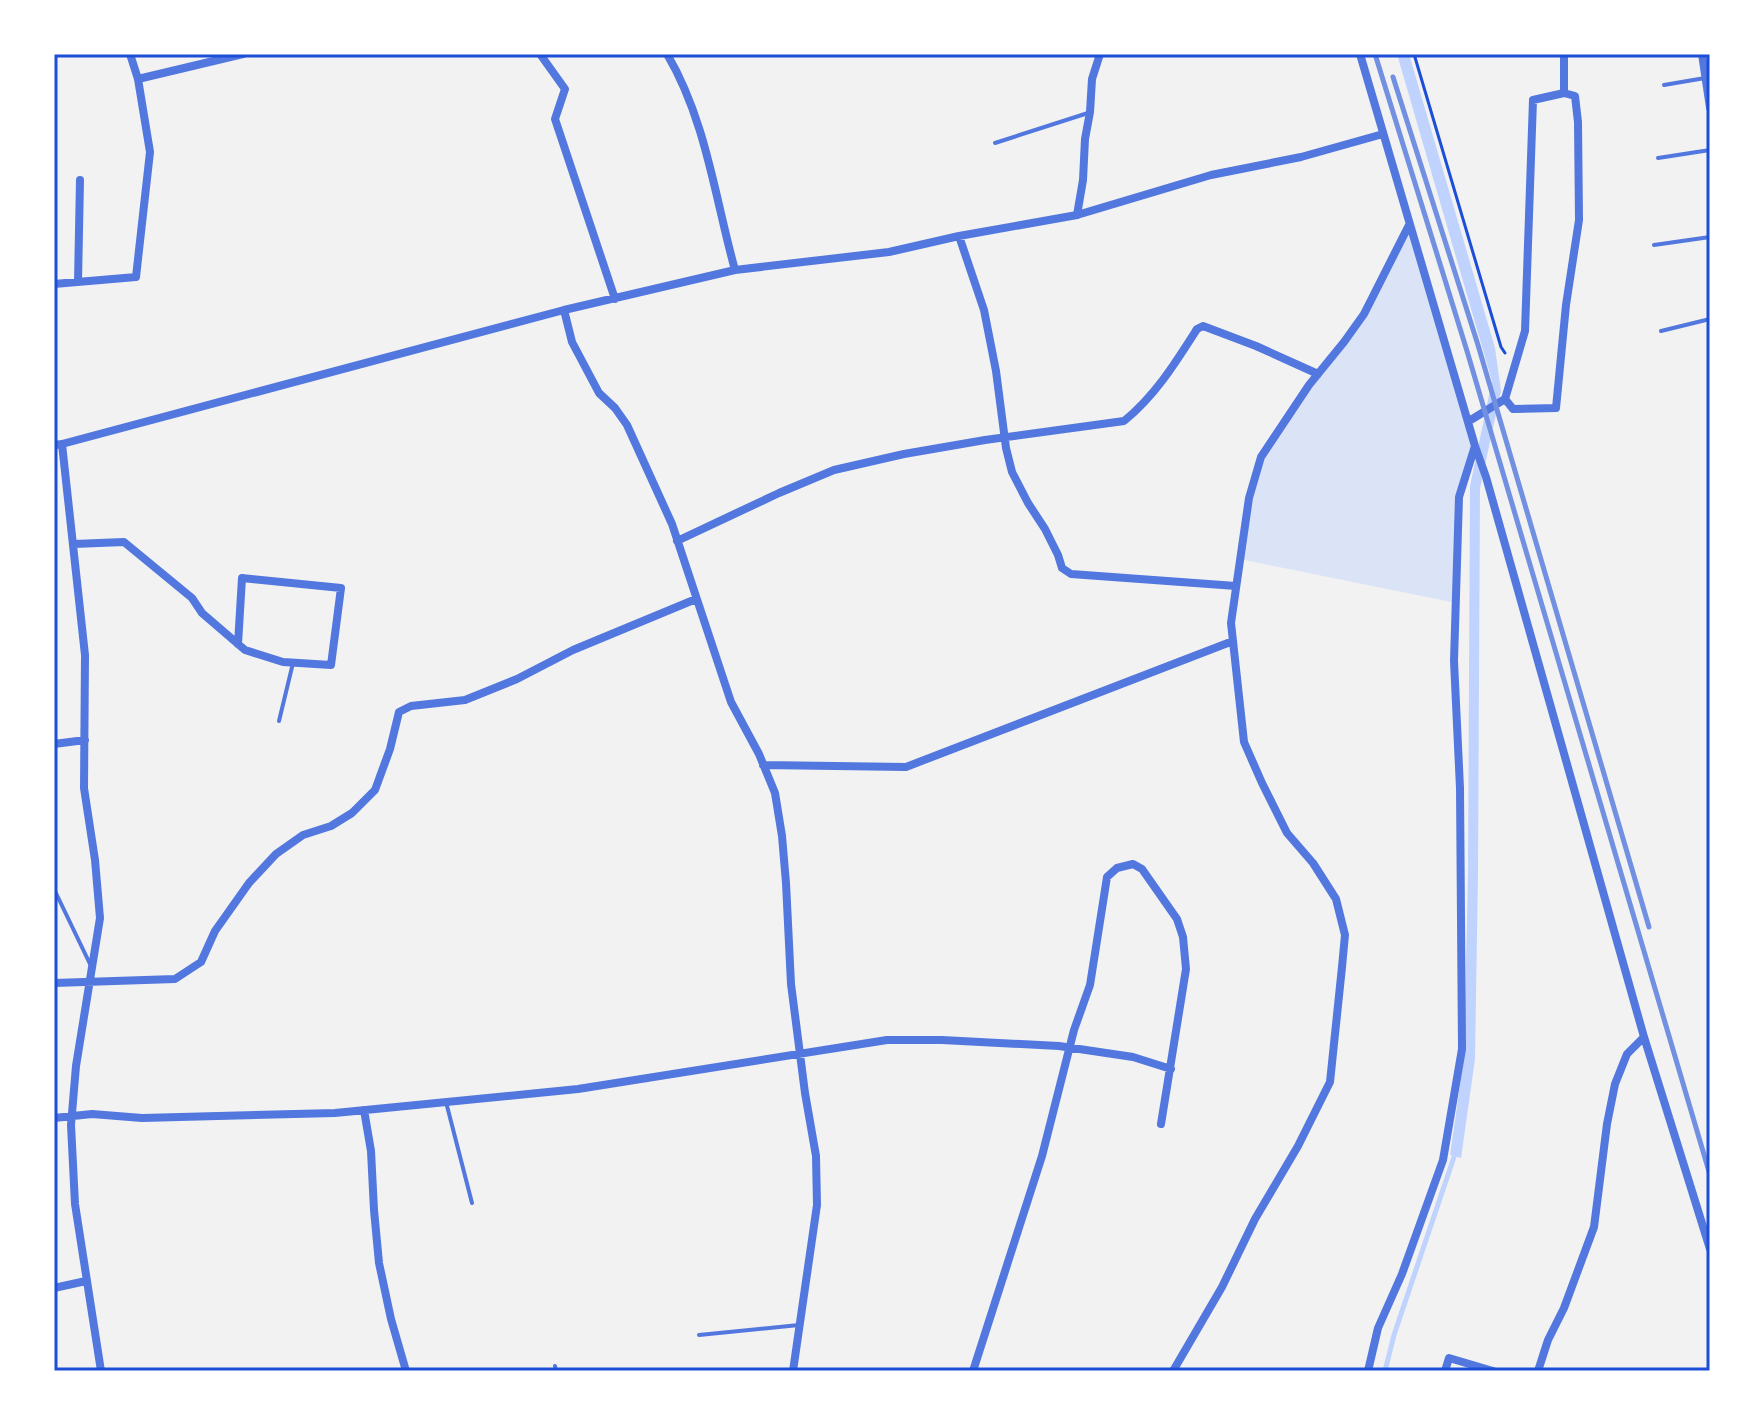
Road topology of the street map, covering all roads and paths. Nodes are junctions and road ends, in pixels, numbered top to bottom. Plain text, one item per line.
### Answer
1 (130, 54) edge
2 (243, 54) edge
3 (540, 54) edge
4 (667, 54) edge
5 (1100, 54) edge
6 (1360, 54) edge
7 (1414, 54) edge
8 (1564, 54) edge
9 (1702, 54) edge
10 (1705, 78) junction
11 (138, 79) junction
12 (1664, 85) dead end
13 (1564, 93) junction
14 (1710, 108) edge
15 (1090, 112) junction
16 (1383, 134) junction
17 (995, 143) dead end
18 (1710, 150) edge
19 (1658, 158) dead end
20 (80, 180) dead end
21 (1077, 215) junction
22 (1409, 225) junction
23 (959, 236) junction
24 (1710, 237) edge
25 (1654, 245) dead end
26 (735, 270) junction
27 (78, 282) junction
28 (54, 284) edge
29 (615, 299) junction
30 (564, 310) junction
31 (1710, 319) edge
32 (1661, 331) dead end
33 (1514, 368) junction
34 (1318, 374) junction
35 (1505, 399) junction
36 (1469, 421) junction
37 (1005, 437) junction
38 (58, 444) edge
39 (1475, 446) junction
40 (677, 541) junction
41 (74, 544) junction
42 (1236, 586) junction
43 (696, 599) junction
44 (1233, 641) junction
45 (238, 644) junction
46 (293, 663) junction
47 (279, 721) dead end
48 (85, 740) junction
49 (54, 744) edge
50 (763, 765) junction
51 (54, 889) edge
52 (93, 970) junction
53 (54, 983) edge
54 (91, 983) junction
55 (1644, 1037) junction
56 (1069, 1047) junction
57 (800, 1054) junction
58 (1171, 1069) junction
59 (446, 1102) junction
60 (364, 1110) junction
61 (71, 1116) junction
62 (54, 1118) edge
63 (1161, 1124) dead end
64 (472, 1203) dead end
65 (1710, 1249) edge
66 (86, 1281) junction
67 (54, 1288) edge
68 (799, 1325) junction
69 (699, 1335) dead end
70 (101, 1371) edge
71 (406, 1371) edge
72 (793, 1371) edge
73 (973, 1371) edge
74 (1173, 1371) edge
75 (1368, 1371) edge
76 (1445, 1371) edge
77 (1493, 1371) edge
78 (1538, 1371) edge

1 - 11 street
2 - 11 street
3 - 29 street
4 - 26 street
5 - 15 street
6 - 16 street
7 - 33 path
8 - 13 street
9 - 10 street
10 - 12 lane
10 - 14 street
11 - 27 street
13 - 33 street
13 - 35 street
15 - 17 lane
15 - 21 street
16 - 21 street
16 - 22 street
18 - 19 lane
20 - 27 street
21 - 23 street
22 - 34 street
22 - 36 street
23 - 26 street
23 - 37 street
24 - 25 lane
26 - 29 street
27 - 28 street
29 - 30 street
30 - 38 street
30 - 40 street
31 - 32 lane
33 - 35 street
34 - 37 street
34 - 42 street
35 - 36 street
36 - 39 street
37 - 40 street
37 - 42 street
38 - 41 street
39 - 55 street
39 - 75 street
40 - 43 street
41 - 45 street
41 - 48 street
42 - 44 street
43 - 50 street
43 - 54 street
44 - 50 street
44 - 74 street
45 - 46 street
45 - 46 street
46 - 47 lane
48 - 49 street
48 - 52 street
50 - 57 street
51 - 52 lane
52 - 54 street
53 - 54 street
54 - 61 street
55 - 65 street
55 - 78 street
56 - 57 street
56 - 58 street
56 - 58 street
56 - 73 street
57 - 59 street
57 - 68 street
58 - 63 street
59 - 60 street
59 - 64 lane
60 - 61 street
60 - 71 street
61 - 62 street
61 - 66 street
66 - 67 street
66 - 70 street
68 - 69 lane
68 - 72 street
76 - 77 street

